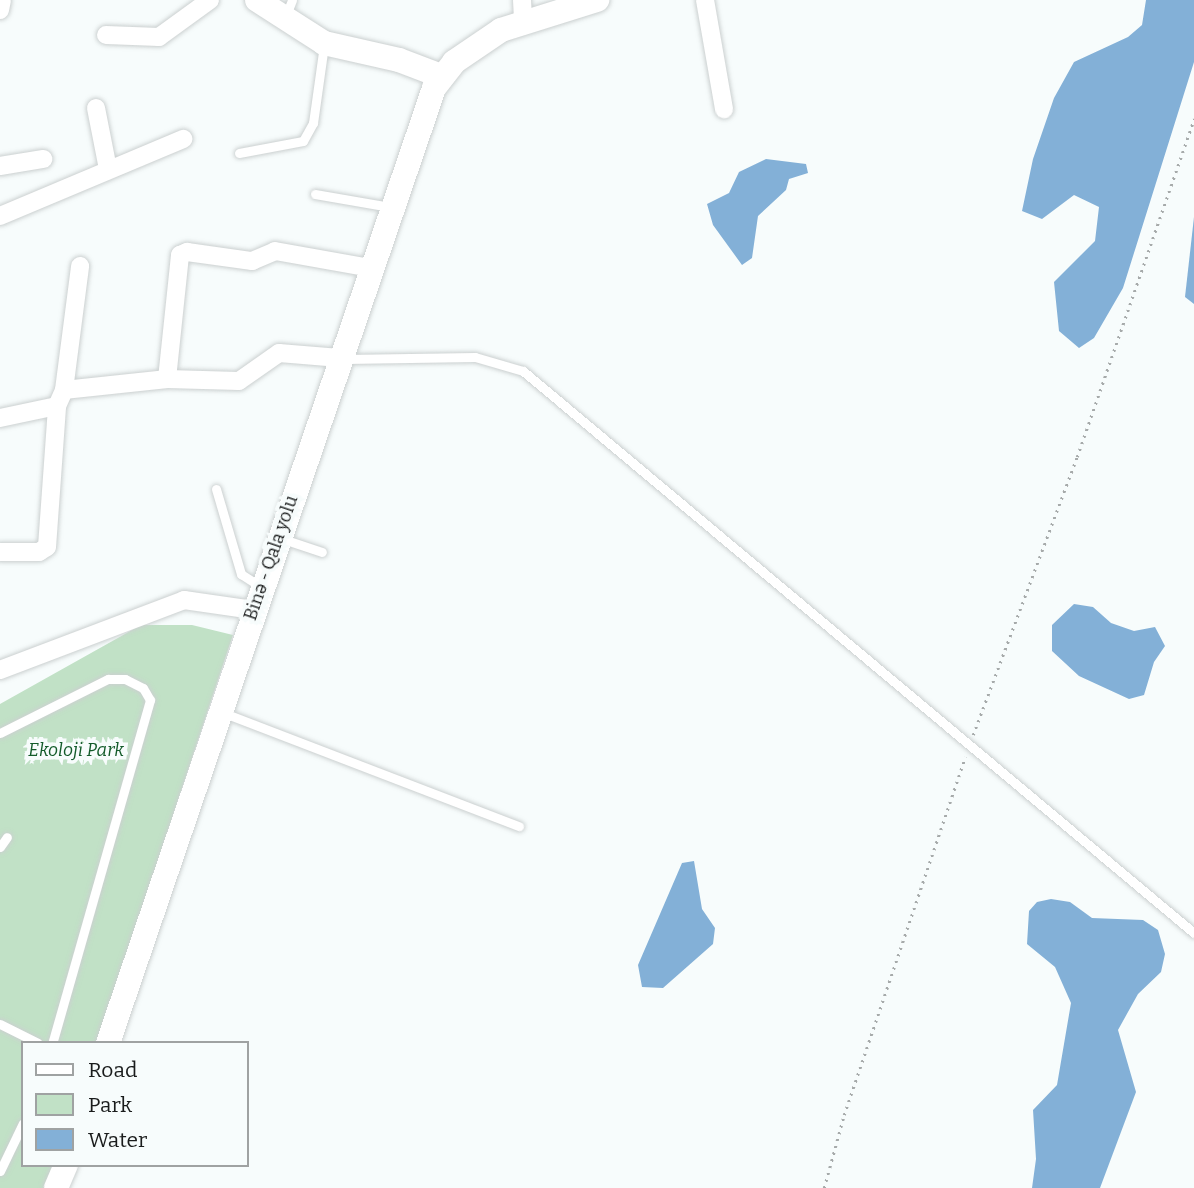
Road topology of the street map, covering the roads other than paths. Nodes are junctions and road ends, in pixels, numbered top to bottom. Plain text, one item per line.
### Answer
1 (2, 0) edge
2 (210, 0) edge
3 (257, 0) edge
4 (597, 0) edge
5 (705, 0) edge
6 (0, 10) edge
7 (288, 10) edge
8 (523, 10) edge
9 (106, 35) dead end
10 (324, 43) junction
11 (441, 76) junction
12 (96, 108) dead end
13 (724, 109) dead end
14 (183, 139) dead end
15 (239, 153) dead end
16 (43, 159) dead end
17 (0, 166) edge
18 (108, 169) junction
19 (315, 194) dead end
20 (390, 207) junction
21 (0, 216) edge
22 (80, 266) dead end
23 (370, 268) junction
24 (340, 358) junction
25 (167, 379) junction
26 (61, 398) junction
27 (0, 418) edge
28 (216, 489) dead end
29 (278, 537) junction
30 (0, 552) edge
31 (322, 552) dead end
32 (257, 599) junction
33 (0, 670) edge
34 (219, 712) junction
35 (0, 733) edge
36 (519, 827) dead end
37 (7, 837) dead end
38 (0, 847) edge
39 (1194, 933) edge
40 (0, 1024) edge
41 (34, 1041) edge
42 (52, 1041) edge
43 (109, 1041) edge
44 (21, 1127) edge
45 (65, 1167) edge
46 (0, 1171) edge
47 (56, 1188) edge

1 - 6 street
2 - 9 street
3 - 7 main road
4 - 8 main road
5 - 13 street
7 - 10 main road
8 - 11 main road
10 - 11 main road
10 - 15 lane
11 - 20 main road, Binə - Qala yolu
12 - 18 street
14 - 18 street
16 - 17 street
18 - 21 street
19 - 20 lane
20 - 23 main road, Binə - Qala yolu
22 - 26 street
23 - 24 main road, Binə - Qala yolu
23 - 25 street
24 - 25 street
24 - 29 main road, Binə - Qala yolu
24 - 39 lane
25 - 26 street
26 - 27 street
26 - 30 street
28 - 32 lane
29 - 31 lane
29 - 32 main road, Binə - Qala yolu
32 - 33 street
32 - 34 main road, Binə - Qala yolu
34 - 36 lane
34 - 43 main road, Binə - Qala yolu
35 - 42 lane
37 - 38 lane
40 - 41 lane
44 - 46 lane
45 - 47 main road

